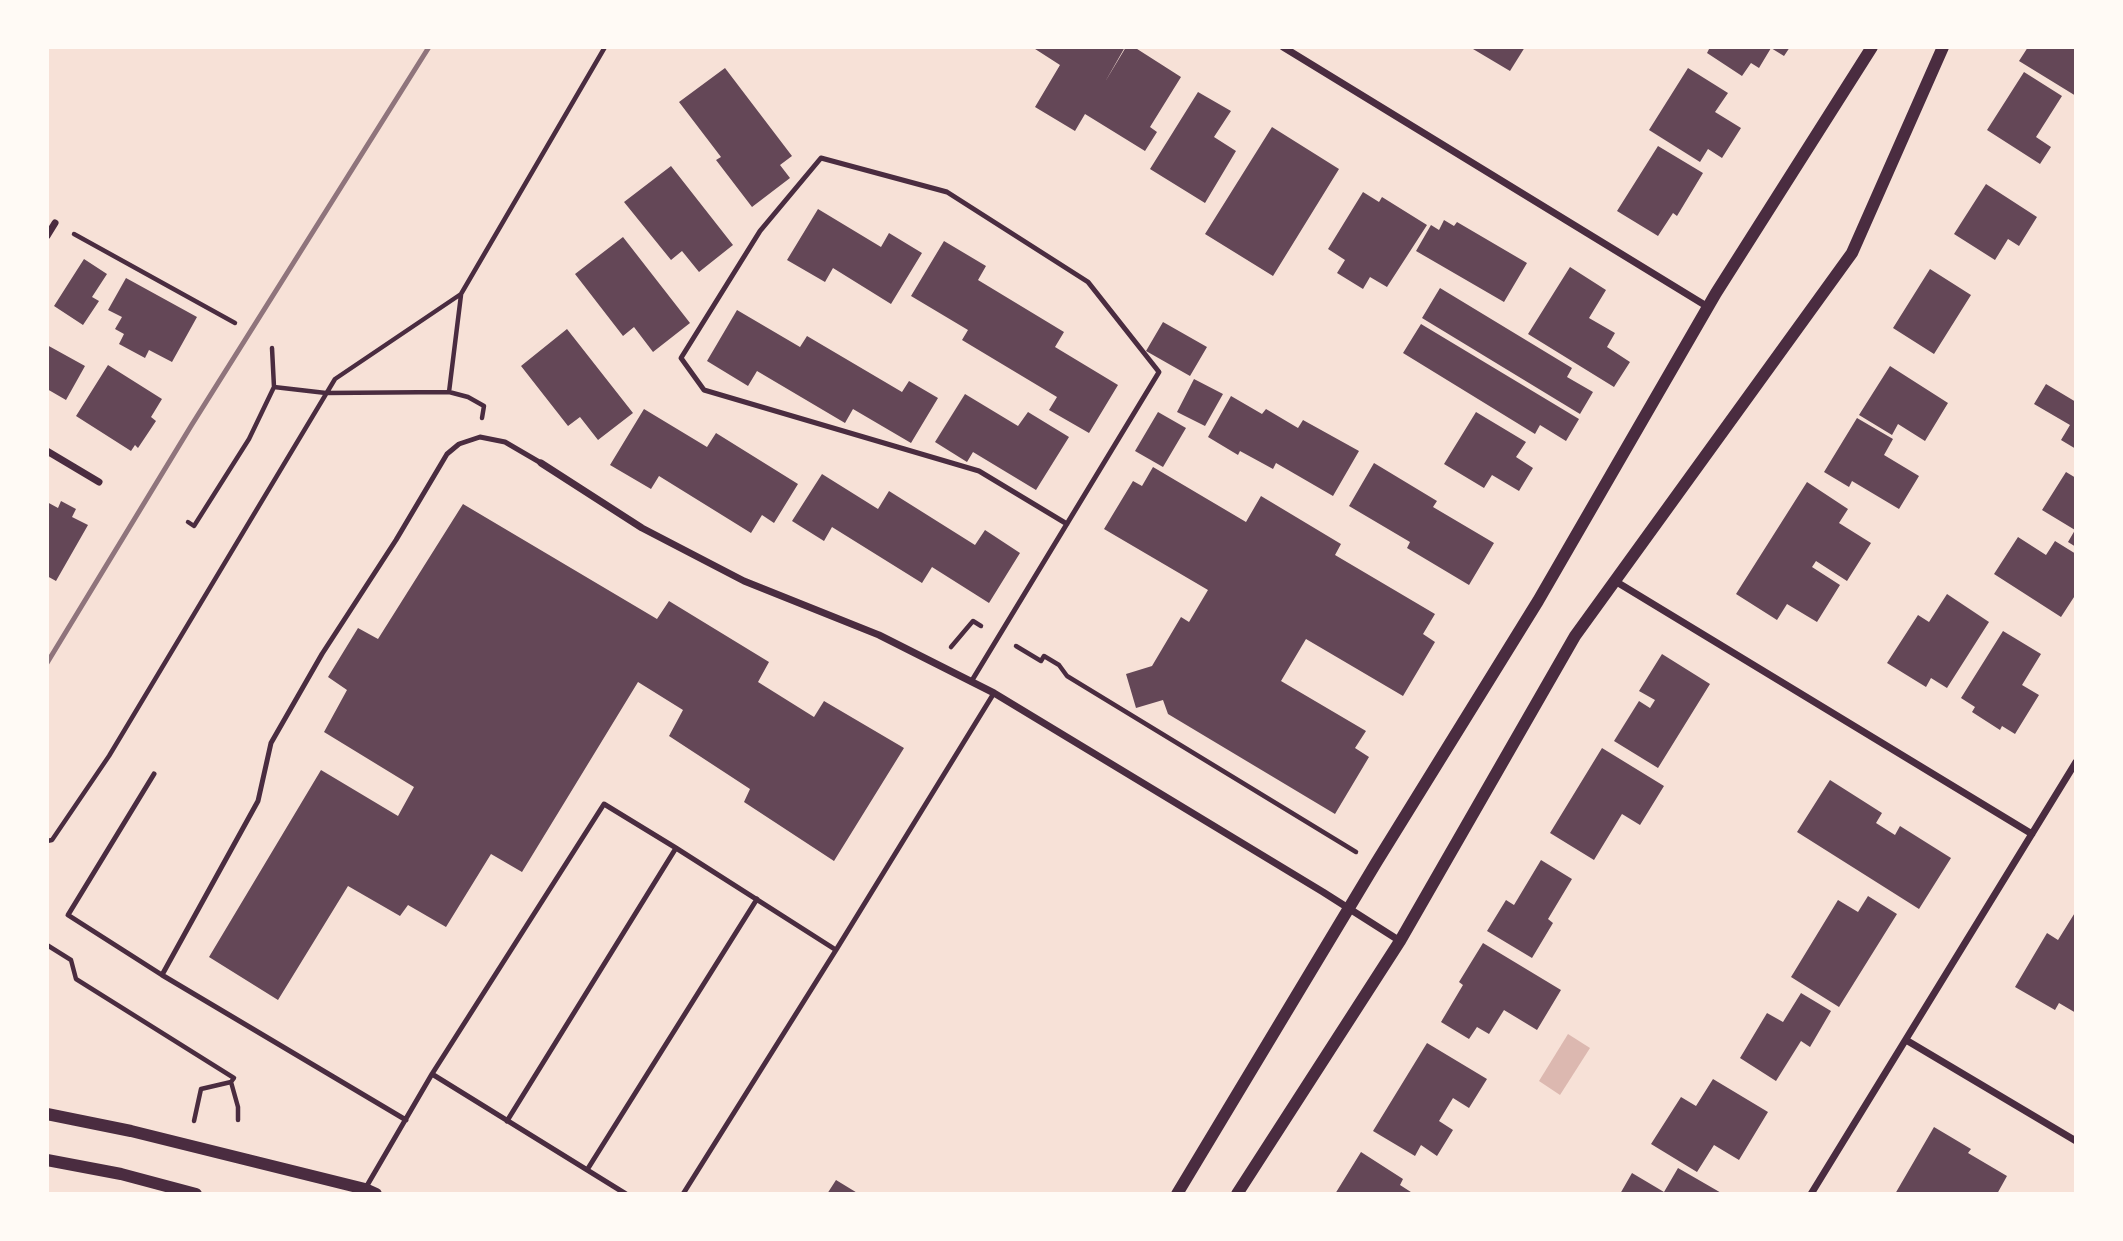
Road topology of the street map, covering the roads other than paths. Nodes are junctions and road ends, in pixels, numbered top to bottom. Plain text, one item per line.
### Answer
1 (1283, 47) edge
2 (1872, 47) edge
3 (1943, 47) edge
4 (55, 223) road end
5 (47, 236) edge
6 (1708, 307) junction
7 (47, 451) edge
8 (541, 463) joint
9 (99, 482) dead end
10 (1067, 524) junction
11 (1615, 581) junction
12 (971, 682) junction
13 (994, 693) junction
14 (2076, 762) edge
15 (153, 774) dead end
16 (2032, 834) junction
17 (676, 848) junction
18 (757, 900) junction
19 (1349, 908) junction
20 (1400, 941) junction
21 (836, 950) junction
22 (162, 975) junction
23 (1906, 1040) junction
24 (432, 1074) junction
25 (47, 1114) edge
26 (406, 1120) junction
27 (508, 1121) junction
28 (2076, 1142) edge
29 (47, 1160) edge
30 (587, 1170) junction
31 (365, 1193) edge
32 (196, 1194) edge
33 (626, 1194) edge
34 (683, 1194) edge
35 (1177, 1194) edge
36 (1237, 1194) edge
37 (1811, 1194) edge

1 - 6 street
2 - 6 street
3 - 11 street
4 - 5 street
6 - 19 street
7 - 9 street
8 - 12 street
8 - 22 lane
10 - 10 lane
10 - 12 lane
11 - 16 street
11 - 20 street
12 - 13 street
13 - 19 street
13 - 21 lane
14 - 16 street
15 - 22 lane
16 - 23 street
17 - 18 lane
17 - 24 lane
17 - 27 lane
18 - 21 lane
18 - 30 lane
19 - 20 street
19 - 35 street
20 - 36 street
21 - 34 lane
22 - 26 lane
23 - 28 street
23 - 37 street
24 - 26 lane
24 - 27 lane
25 - 31 street
26 - 31 lane
27 - 30 lane
29 - 32 street
30 - 33 lane

